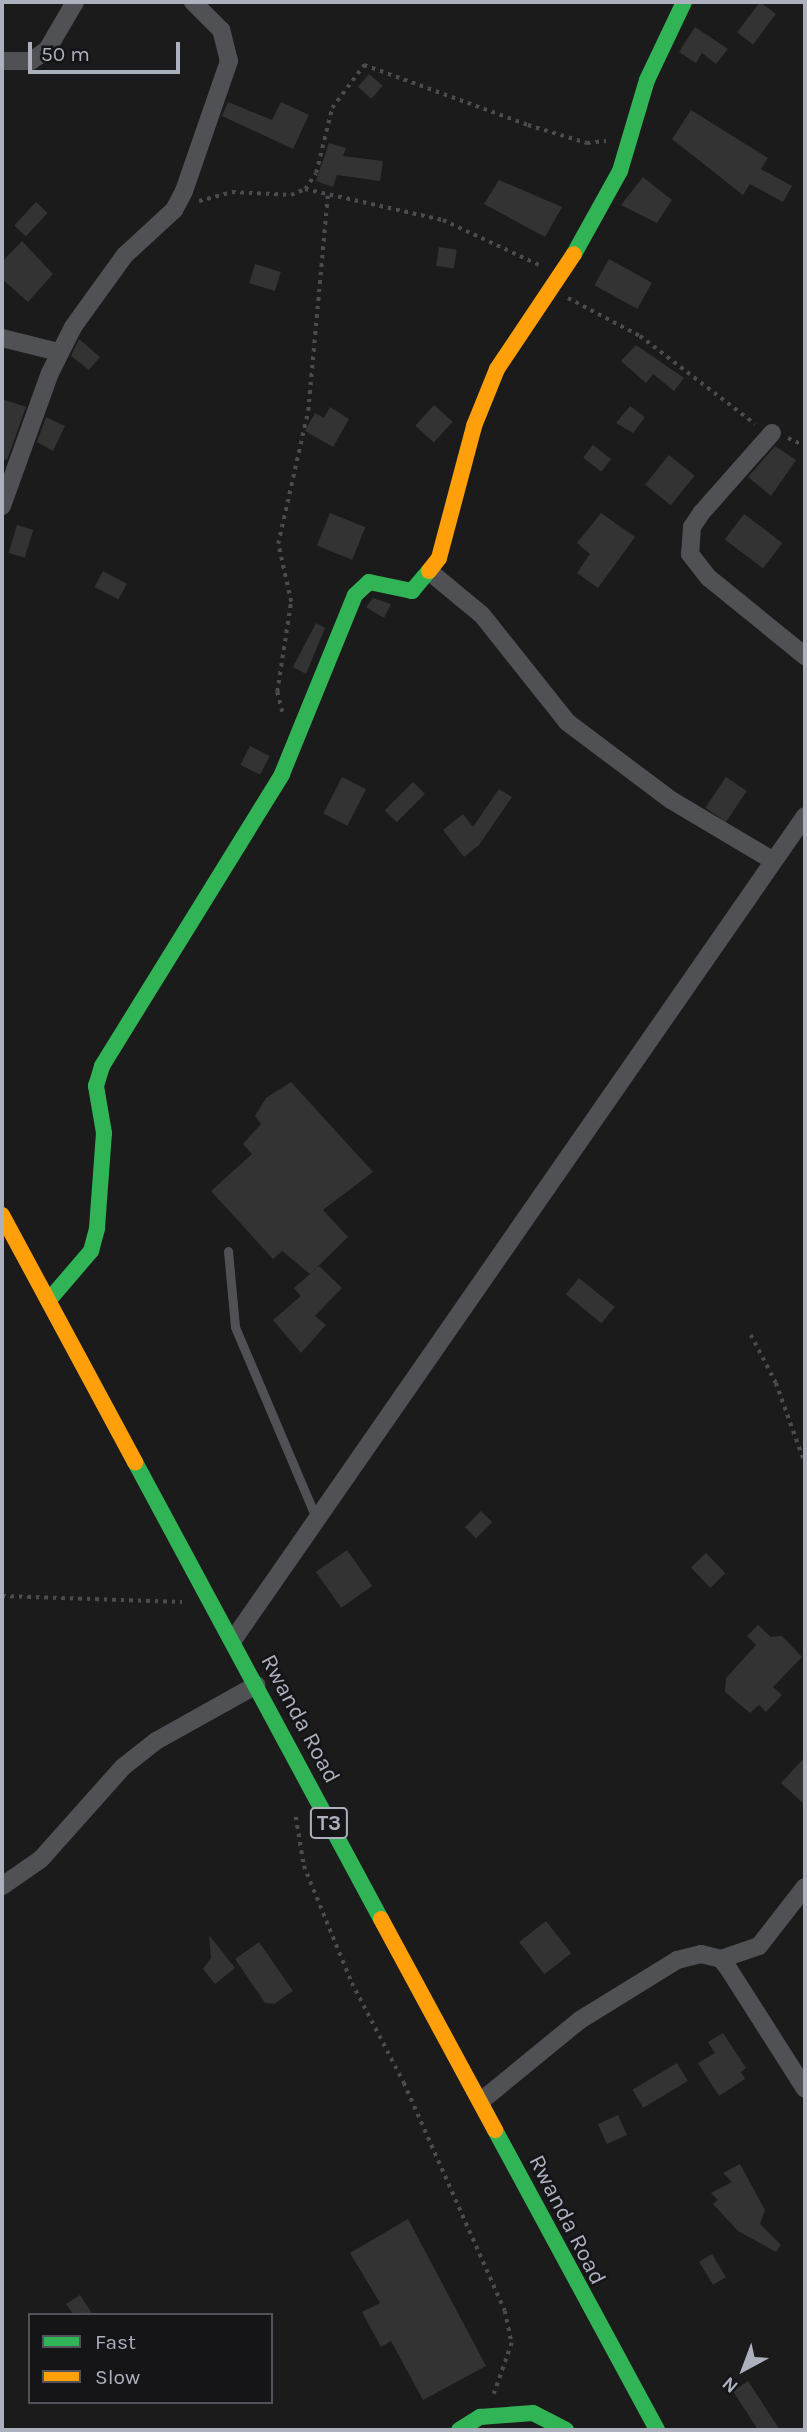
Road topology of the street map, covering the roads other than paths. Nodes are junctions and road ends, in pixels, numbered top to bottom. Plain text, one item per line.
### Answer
1 (75, 2) edge
2 (193, 2) edge
3 (684, 2) edge
4 (2, 61) edge
5 (2, 338) edge
6 (58, 352) junction
7 (772, 433) road end
8 (2, 506) edge
9 (430, 572) junction
10 (805, 656) edge
11 (805, 816) edge
12 (772, 860) junction
13 (2, 1215) edge
14 (228, 1251) dead end
15 (49, 1300) junction
16 (318, 1522) junction
17 (233, 1640) junction
18 (256, 1685) junction
19 (2, 1886) edge
20 (805, 1887) edge
21 (721, 1959) junction
22 (805, 2090) edge
23 (481, 2101) junction
24 (459, 2430) edge
25 (566, 2430) edge
26 (657, 2430) edge

1 - 4 street
2 - 6 street
3 - 9 main road
5 - 6 street
6 - 8 street
7 - 10 street
9 - 12 street
9 - 15 main road
11 - 12 street
12 - 16 street
13 - 15 main road, Rwanda Road / T3
14 - 16 lane
15 - 17 main road, Rwanda Road / T3
16 - 17 street
17 - 18 main road, Rwanda Road / T3
18 - 19 street
18 - 23 main road, Rwanda Road / T3
20 - 21 street
21 - 22 street
21 - 23 street
23 - 26 main road, Rwanda Road / T3
24 - 25 main road

